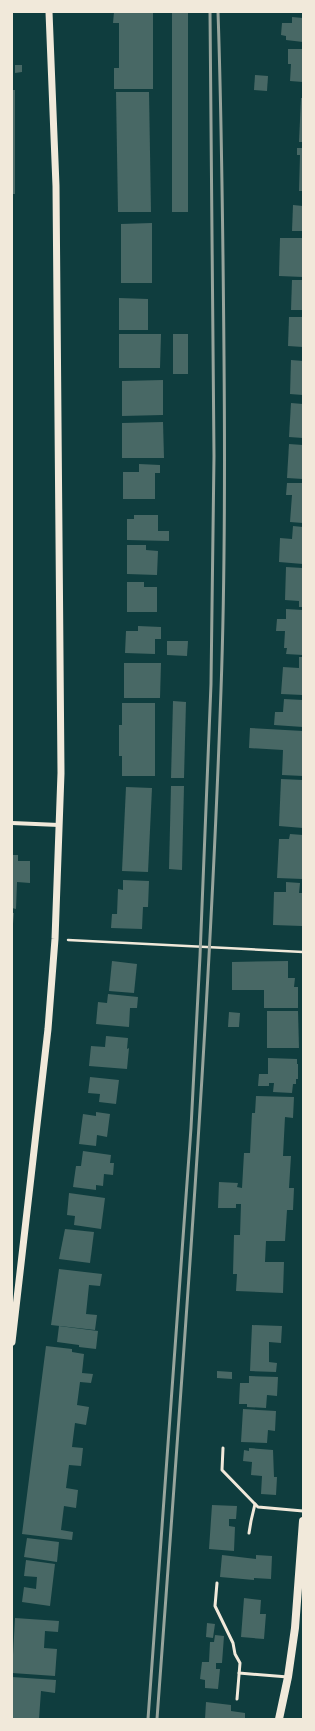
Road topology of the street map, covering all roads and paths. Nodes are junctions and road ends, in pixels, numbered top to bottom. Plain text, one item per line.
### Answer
1 (49, 12) edge
2 (12, 824) edge
3 (59, 825) junction
4 (55, 939) junction
5 (303, 952) edge
6 (12, 1342) edge
7 (223, 1448) dead end
8 (255, 1504) junction
9 (303, 1511) edge
10 (303, 1521) edge
11 (249, 1533) dead end
12 (217, 1583) dead end
13 (239, 1673) junction
14 (288, 1677) junction
15 (237, 1699) dead end
16 (279, 1719) edge

1 - 3 street
2 - 3 street
3 - 4 street
4 - 5 path
4 - 6 street
7 - 8 lane
8 - 9 lane
8 - 11 lane
10 - 14 main road
12 - 13 lane
13 - 14 lane
13 - 15 lane
14 - 16 main road

